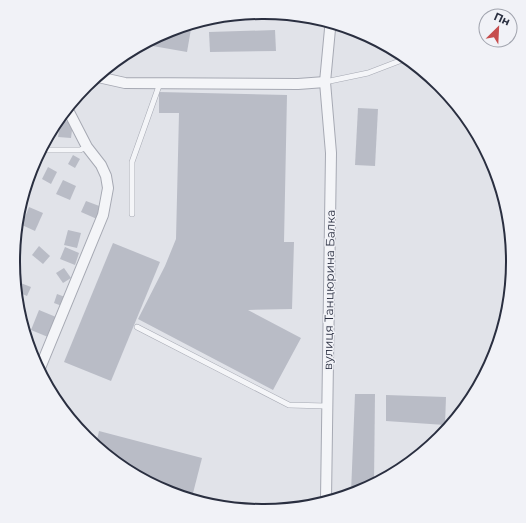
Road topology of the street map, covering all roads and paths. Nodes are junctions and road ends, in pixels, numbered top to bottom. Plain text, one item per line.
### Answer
1 (330, 28) edge
2 (399, 61) edge
3 (104, 78) edge
4 (325, 82) junction
5 (160, 83) junction
6 (70, 115) edge
7 (87, 147) junction
8 (48, 150) edge
9 (132, 214) dead end
10 (137, 327) dead end
11 (43, 362) edge
12 (326, 406) junction
13 (326, 496) edge

1 - 4 street, вулиця Танцюрина Балка
2 - 4 lane
3 - 5 street
4 - 5 street
4 - 12 street, вулиця Танцюрина Балка
5 - 9 lane
6 - 7 street
7 - 8 lane
7 - 11 street
10 - 12 lane
12 - 13 street, вулиця Танцюрина Балка

